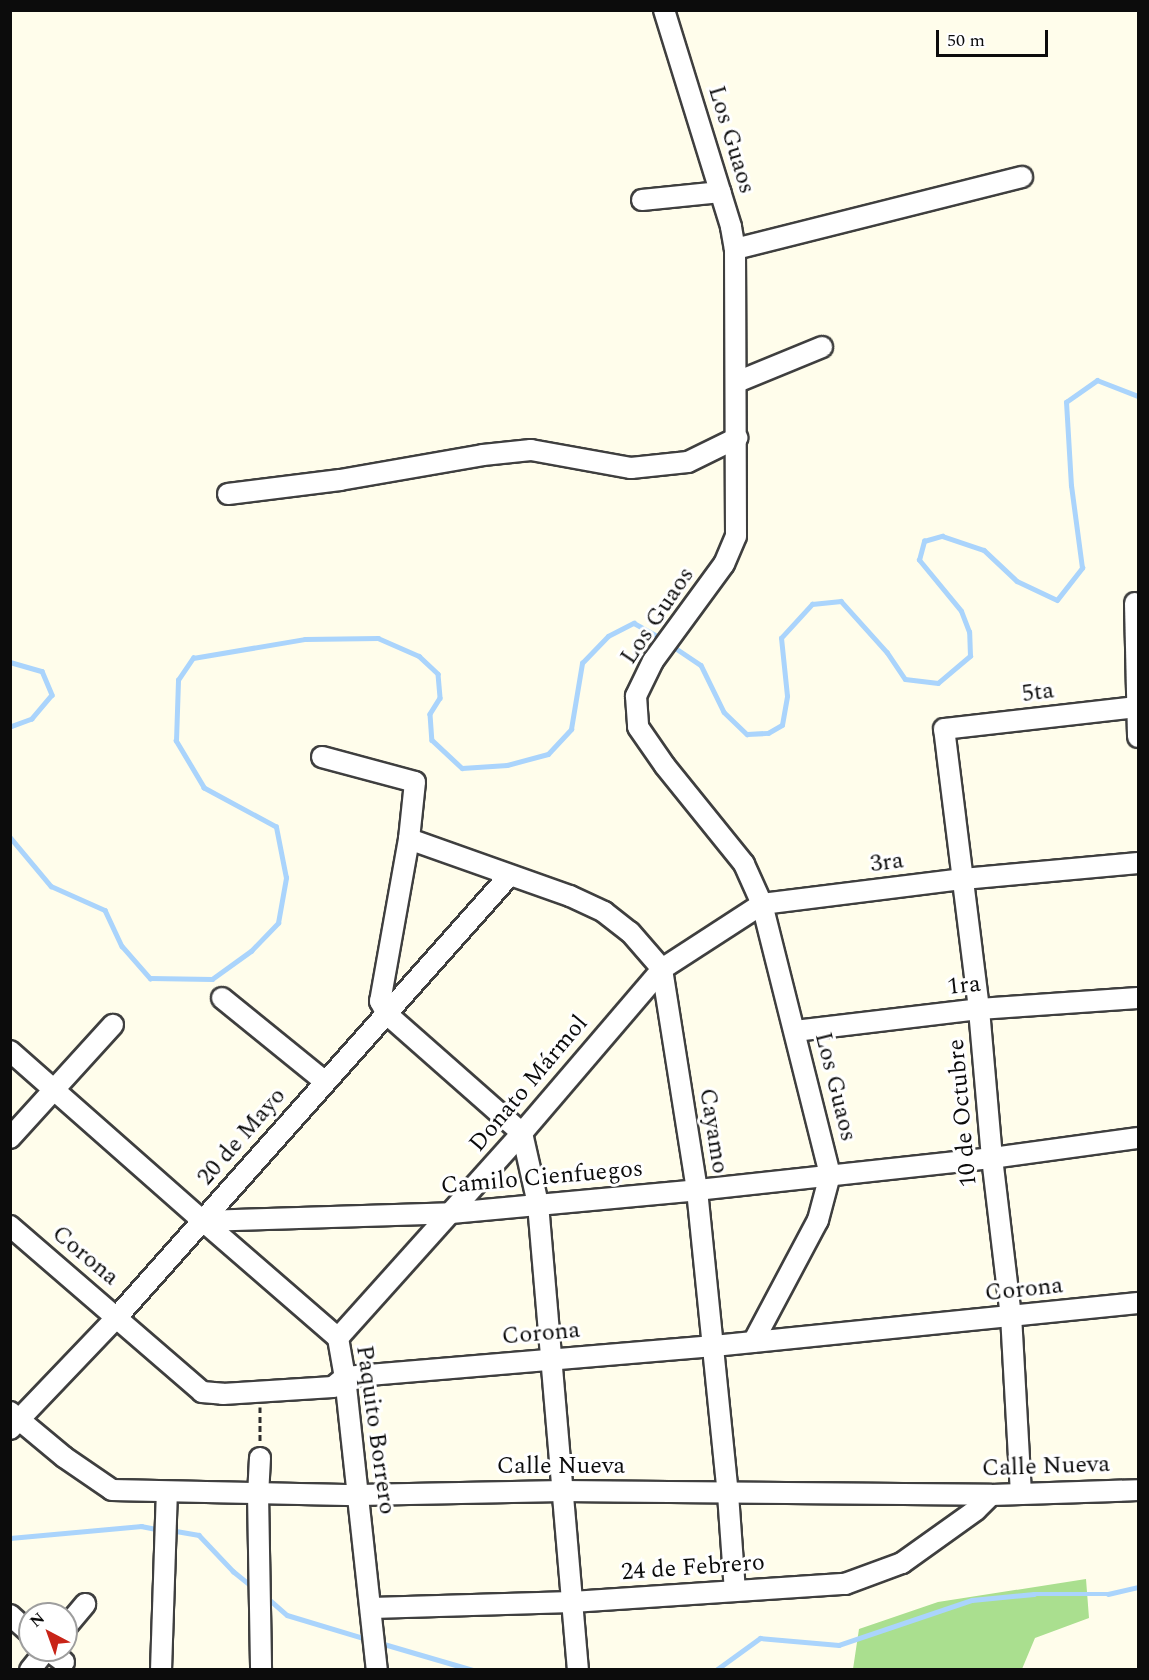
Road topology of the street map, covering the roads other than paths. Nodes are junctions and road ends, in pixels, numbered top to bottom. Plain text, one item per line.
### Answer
1 (664, 10) edge
2 (1022, 177) dead end
3 (721, 192) junction
4 (642, 200) dead end
5 (735, 249) junction
6 (822, 347) dead end
7 (737, 382) junction
8 (737, 438) junction
9 (228, 494) dead end
10 (1135, 603) dead end
11 (1138, 707) edge
12 (944, 729) joint
13 (1138, 737) edge
14 (322, 756) dead end
15 (409, 839) junction
16 (1138, 863) edge
17 (509, 876) junction
18 (963, 879) junction
19 (762, 904) junction
20 (662, 969) junction
21 (222, 998) dead end
22 (1138, 998) edge
23 (979, 1009) junction
24 (387, 1014) junction
25 (113, 1025) dead end
26 (795, 1031) junction
27 (10, 1051) edge
28 (324, 1081) junction
29 (53, 1090) junction
30 (522, 1133) junction
31 (10, 1138) edge
32 (1138, 1138) edge
33 (992, 1158) junction
34 (830, 1175) junction
35 (697, 1190) junction
36 (538, 1204) junction
37 (451, 1213) junction
38 (203, 1221) junction
39 (10, 1226) edge
40 (1138, 1303) edge
41 (117, 1317) junction
42 (1011, 1317) junction
43 (338, 1338) junction
44 (753, 1342) junction
45 (714, 1346) junction
46 (551, 1359) junction
47 (345, 1377) junction
48 (14, 1420) edge
49 (260, 1458) road end
50 (1138, 1490) edge
51 (563, 1491) junction
52 (167, 1493) junction
53 (258, 1493) junction
54 (728, 1494) junction
55 (1021, 1494) junction
56 (358, 1495) junction
57 (991, 1495) junction
58 (735, 1591) junction
59 (572, 1602) junction
60 (85, 1604) dead end
61 (372, 1608) junction
62 (78, 1612) edge
63 (45, 1662) edge
64 (578, 1668) edge
65 (30, 1670) edge
66 (161, 1670) edge
67 (261, 1670) edge
68 (377, 1670) edge

1 - 3 street, Los Guaos
2 - 5 street
3 - 4 street
3 - 5 street, Los Guaos
5 - 7 street, Los Guaos
6 - 7 street
7 - 8 street, Los Guaos
8 - 9 street
8 - 19 street, Los Guaos
10 - 11 street
11 - 12 street, 5ta
11 - 13 street
12 - 18 street, 10 de Octubre
14 - 15 street
15 - 17 street
15 - 24 street
16 - 18 street, 3ra
17 - 20 street
17 - 24 street, 20 de Mayo
18 - 19 street, 3ra
18 - 23 street, 10 de Octubre
19 - 20 street, 3ra
19 - 26 street, Los Guaos
20 - 30 street, Donato Mármol
20 - 35 street, Cayamo
21 - 28 street
22 - 23 street, 1ra
23 - 26 street, 1ra
23 - 33 street, 10 de Octubre
24 - 28 street, 20 de Mayo
24 - 30 street
25 - 29 street
26 - 34 street, Los Guaos
27 - 29 street
28 - 38 street, 20 de Mayo
29 - 31 street
29 - 38 street
30 - 36 street
30 - 37 street, Donato Mármol
32 - 33 street, Camilo Cienfuegos
33 - 34 street, Camilo Cienfuegos
33 - 42 street, 10 de Octubre
34 - 35 street, Camilo Cienfuegos
34 - 44 street, Los Guaos
35 - 36 street, Camilo Cienfuegos
35 - 45 street, Cayamo
36 - 37 street, Camilo Cienfuegos
36 - 46 street
37 - 38 street, Camilo Cienfuegos
37 - 43 street, Donato Mármol
38 - 41 street, 20 de Mayo
38 - 43 street, Paquito Borrero
39 - 41 street, Corona
40 - 42 street, Corona
41 - 47 street, Corona
41 - 48 street, 20 de Mayo
42 - 44 street, Corona
42 - 55 street, 10 de Octubre
43 - 47 street, Paquito Borrero
44 - 45 street, Corona
45 - 46 street, Corona
45 - 54 street, Cayamo
46 - 47 street, Corona
46 - 51 street
47 - 56 street, Paquito Borrero
48 - 52 street, Calle Nueva
49 - 53 street
50 - 55 street, Calle Nueva
51 - 54 street, Calle Nueva
51 - 56 street, Calle Nueva
51 - 59 street
52 - 53 street, Calle Nueva
52 - 66 street
53 - 56 street, Calle Nueva
53 - 67 street
54 - 57 street, Calle Nueva
54 - 58 street, Cayamo
55 - 57 street, Calle Nueva
56 - 61 street, Paquito Borrero
57 - 58 street, 24 de Febrero
58 - 59 street, 24 de Febrero
59 - 61 street, 24 de Febrero
59 - 64 street
60 - 62 street
61 - 68 street, Paquito Borrero
63 - 65 street

